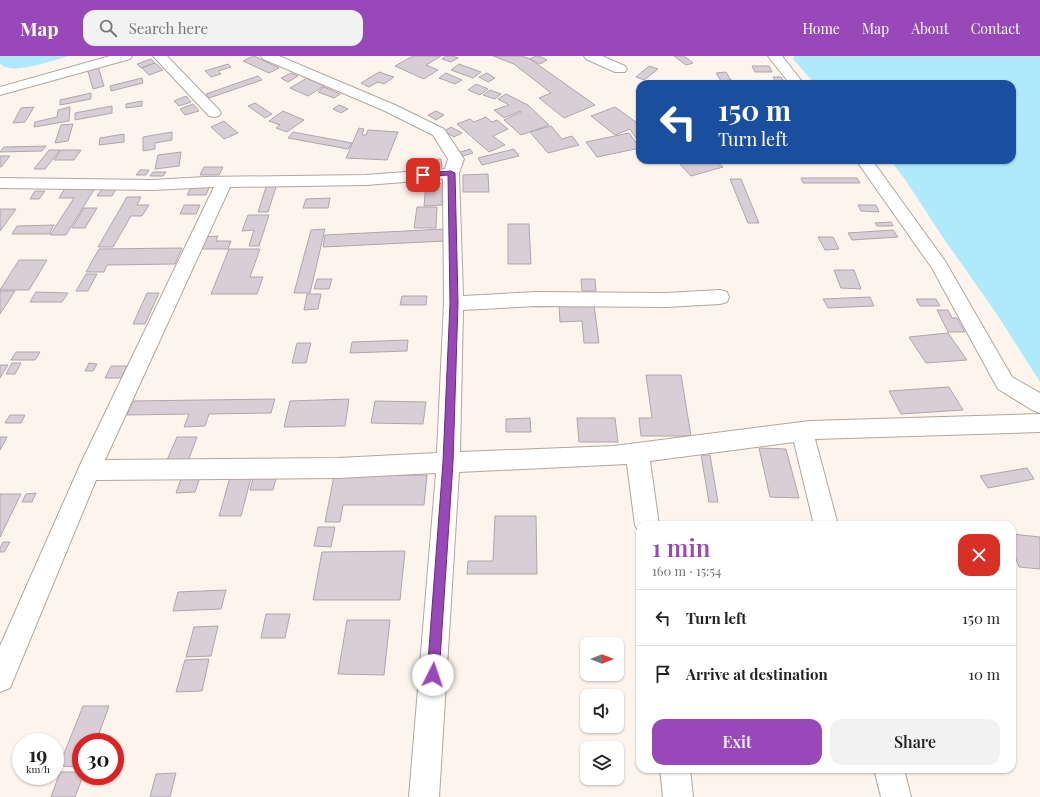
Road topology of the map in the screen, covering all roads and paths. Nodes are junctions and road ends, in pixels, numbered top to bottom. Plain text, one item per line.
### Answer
1 (125, 56) edge
2 (160, 56) edge
3 (591, 56) edge
4 (776, 56) edge
5 (272, 57) edge
6 (620, 69) dead end
7 (794, 80) edge
8 (0, 91) edge
9 (214, 113) dead end
10 (867, 164) edge
11 (451, 173) junction
12 (0, 183) edge
13 (224, 183) junction
14 (720, 297) dead end
15 (454, 303) junction
16 (1040, 404) edge
17 (1040, 423) edge
18 (802, 431) junction
19 (637, 453) junction
20 (448, 462) junction
21 (89, 470) junction
22 (646, 521) edge
23 (825, 521) edge
24 (0, 678) edge
25 (675, 773) edge
26 (890, 773) edge
27 (424, 797) edge
28 (678, 797) edge
29 (896, 797) edge

1 - 8 street
2 - 9 street
3 - 6 street
4 - 7 street
5 - 11 street
10 - 16 street
11 - 13 street
11 - 15 street
12 - 13 street
13 - 21 street
14 - 15 street
15 - 20 street
17 - 18 street
18 - 19 street
18 - 23 street
19 - 20 street
19 - 22 street
20 - 21 street
20 - 27 street
21 - 24 street
25 - 28 street
26 - 29 street

